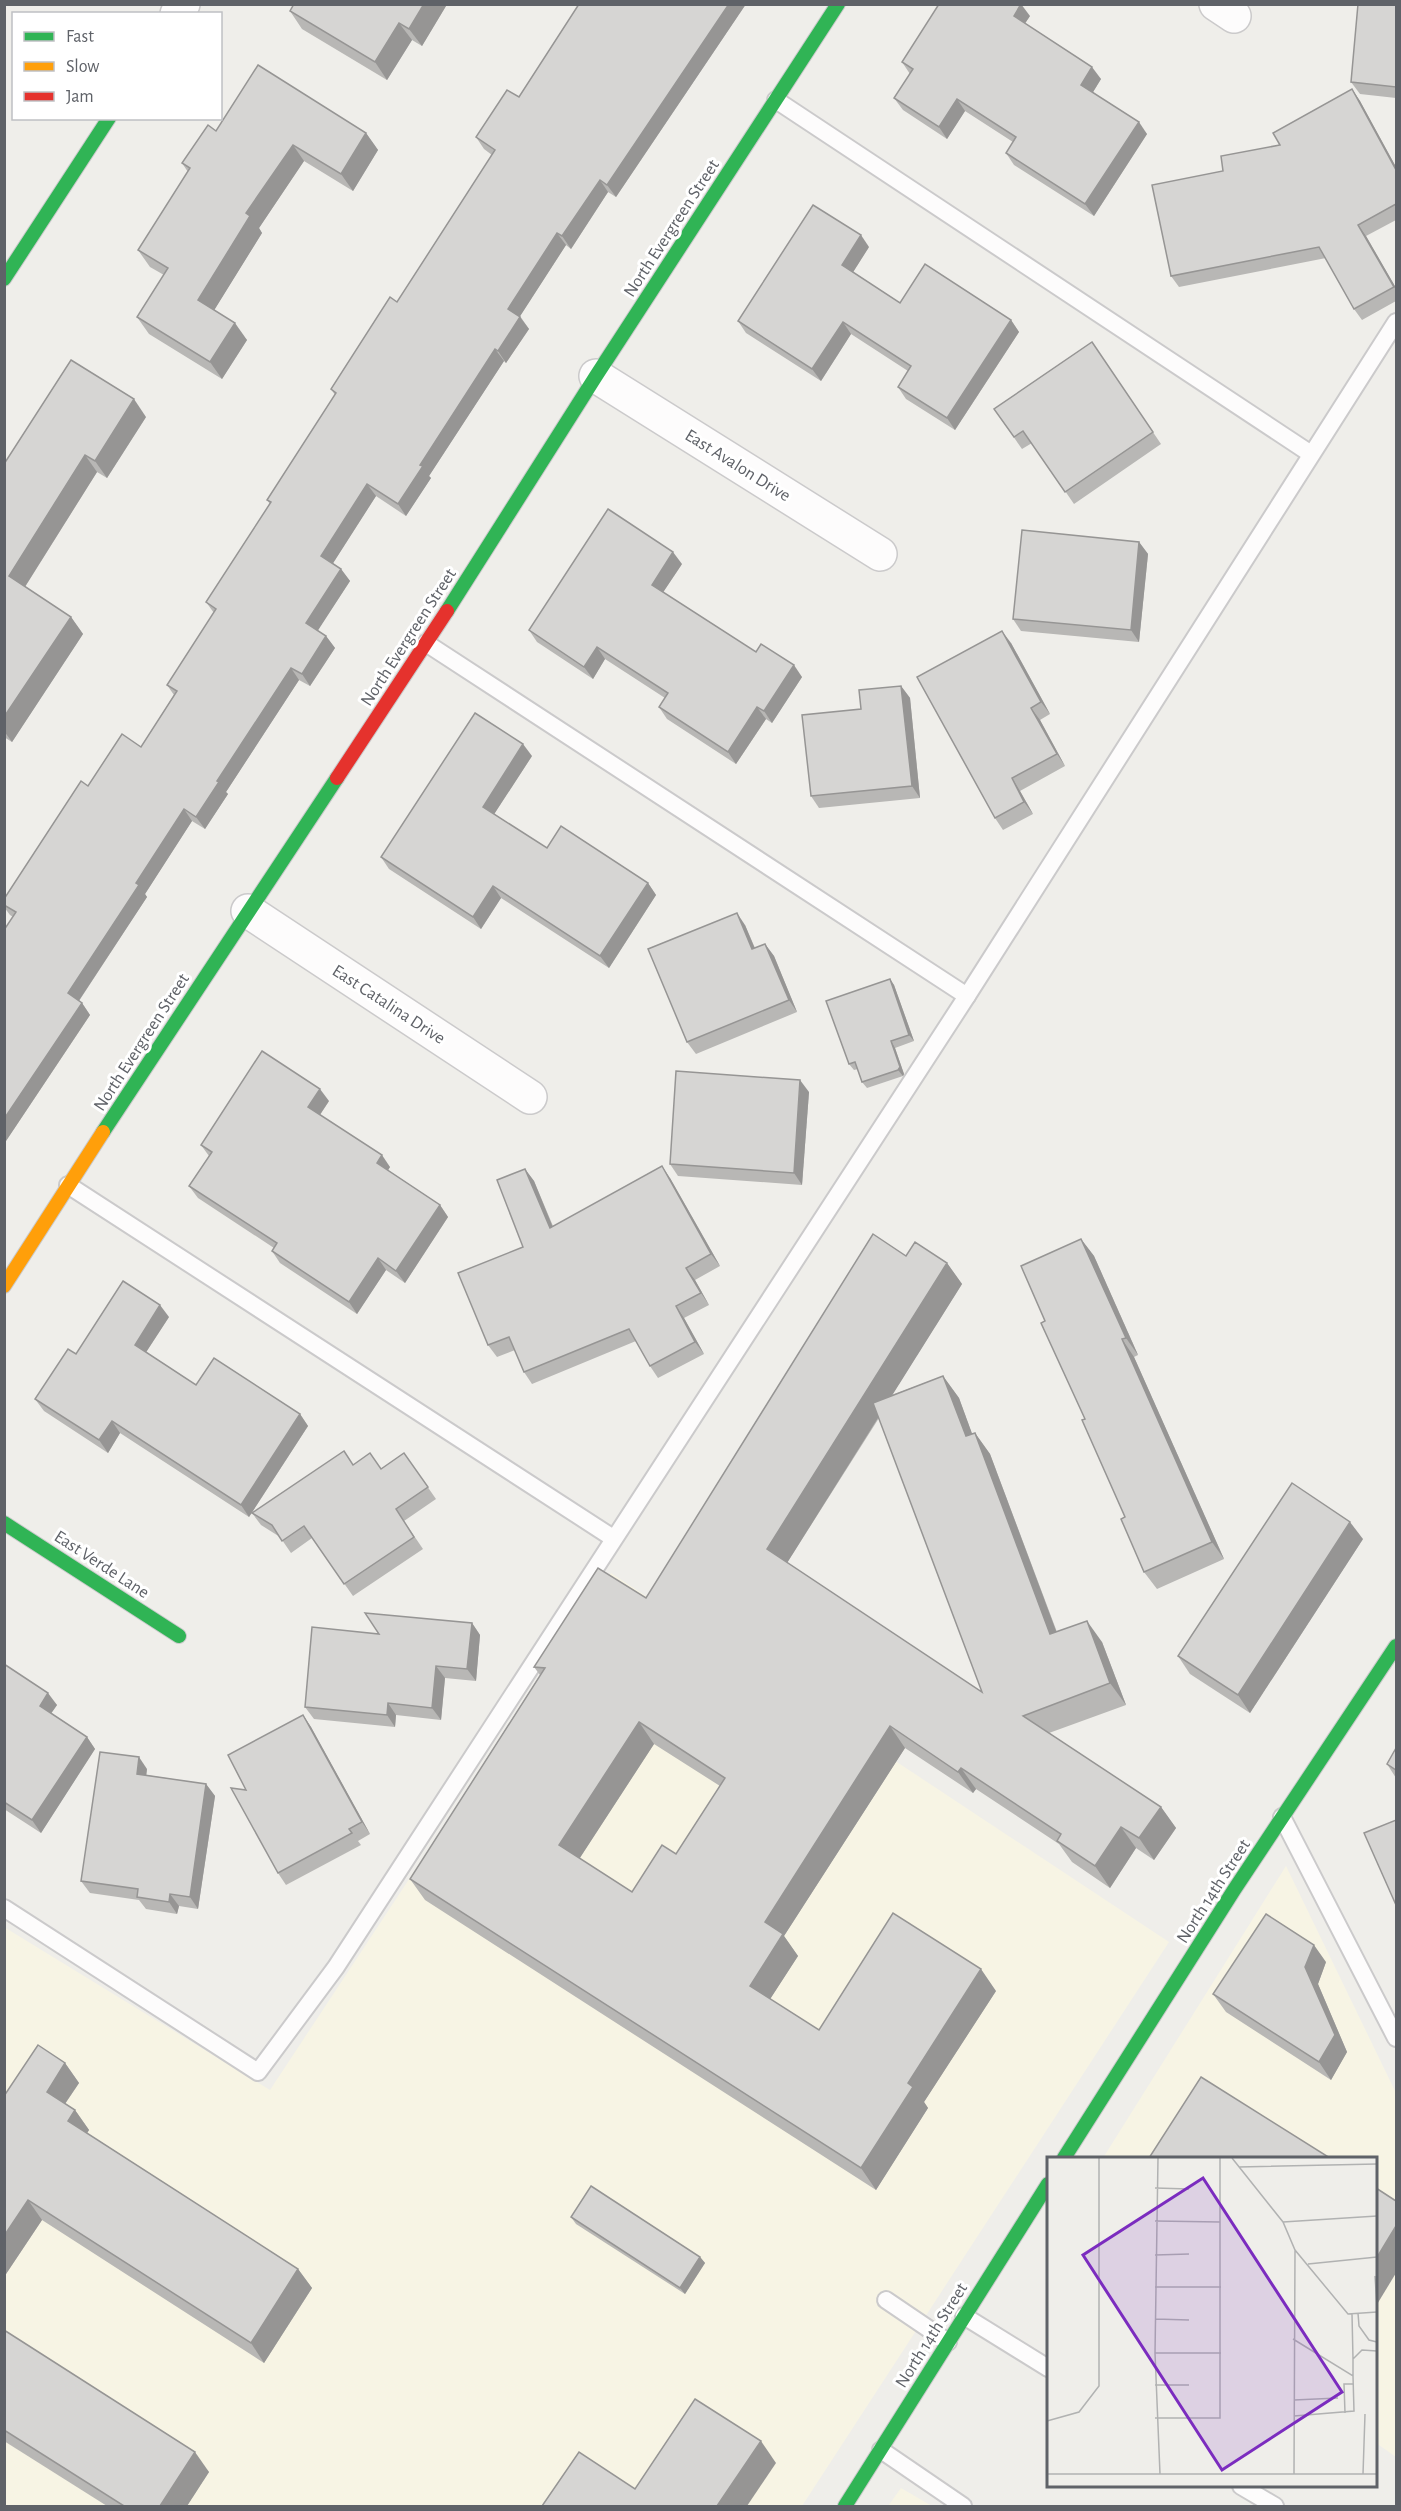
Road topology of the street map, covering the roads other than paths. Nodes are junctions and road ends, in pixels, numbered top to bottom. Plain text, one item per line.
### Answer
1 (838, 4) edge
2 (776, 100) junction
3 (108, 120) edge
4 (4, 279) edge
5 (1396, 322) edge
6 (596, 376) junction
7 (1311, 454) junction
8 (880, 554) dead end
9 (426, 643) junction
10 (248, 911) junction
11 (967, 996) junction
12 (530, 1096) dead end
13 (68, 1185) junction
14 (4, 1286) edge
15 (4, 1523) edge
16 (614, 1538) junction
17 (179, 1636) dead end
18 (1396, 1646) edge
19 (1282, 1817) junction
20 (4, 1908) edge
21 (1396, 2038) edge
22 (1065, 2157) edge
23 (1047, 2186) edge
24 (886, 2300) dead end
25 (964, 2316) junction
26 (948, 2342) junction
27 (1047, 2367) edge
28 (880, 2450) junction
29 (1243, 2487) edge
30 (845, 2506) edge
31 (963, 2506) edge
32 (1275, 2506) edge

1 - 2 street, North Evergreen Street
2 - 6 street, North Evergreen Street
2 - 7 lane
3 - 4 street
5 - 7 lane
6 - 8 street, East Avalon Drive
6 - 9 street, North Evergreen Street
7 - 11 lane
9 - 10 street, North Evergreen Street
9 - 11 lane
10 - 12 street, East Catalina Drive
10 - 13 street, North Evergreen Street
11 - 16 lane
13 - 14 street, North Evergreen Street
13 - 16 lane
15 - 17 street, East Verde Lane
16 - 20 lane
18 - 19 street, North 14th Street
19 - 21 lane
19 - 22 street, North 14th Street
23 - 25 street, North 14th Street
24 - 26 lane
25 - 26 street, North 14th Street
25 - 27 lane
26 - 28 street, North 14th Street
28 - 30 street, North 14th Street
28 - 31 lane
29 - 32 lane

